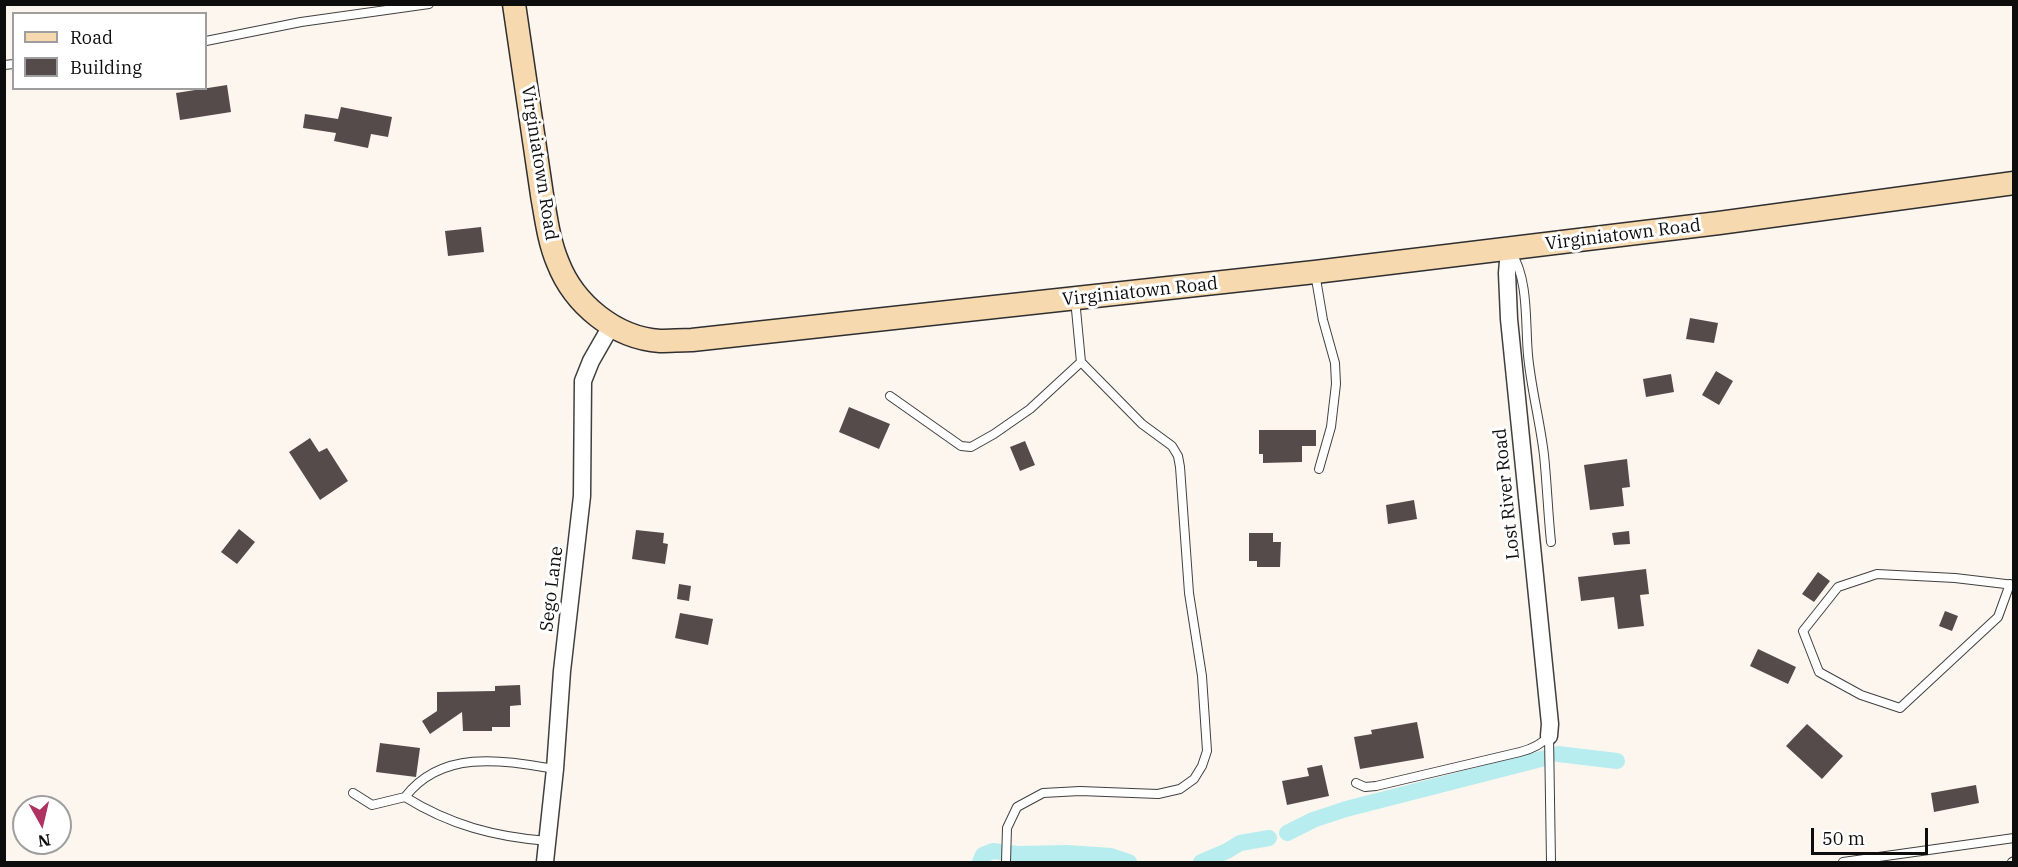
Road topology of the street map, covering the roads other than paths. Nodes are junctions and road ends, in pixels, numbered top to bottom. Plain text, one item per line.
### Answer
1 (429, 4) edge
2 (514, 4) edge
3 (207, 41) edge
4 (2013, 183) edge
5 (1509, 249) junction
6 (1315, 272) junction
7 (1075, 299) junction
8 (611, 326) junction
9 (1081, 362) junction
10 (890, 396) dead end
11 (1319, 469) dead end
12 (1551, 542) dead end
13 (2012, 584) edge
14 (1550, 736) junction
15 (555, 769) junction
16 (1356, 783) dead end
17 (353, 793) dead end
18 (405, 797) junction
19 (2013, 838) edge
20 (548, 842) junction
21 (1006, 861) edge
22 (545, 862) edge
23 (1551, 862) edge
24 (1843, 862) edge

1 - 3 lane
2 - 8 street, Virginiatown Road
4 - 5 street, Virginiatown Road
5 - 6 street, Virginiatown Road
5 - 12 lane
5 - 14 street, Lost River Road
6 - 7 street, Virginiatown Road
6 - 11 lane
7 - 8 street, Virginiatown Road
7 - 9 lane
8 - 15 street, Sego Lane
9 - 10 lane
9 - 21 lane
13 - 13 lane
14 - 16 lane
14 - 23 lane
15 - 18 lane
15 - 20 street, Sego Lane
17 - 18 lane
18 - 20 lane
19 - 24 lane
20 - 22 street, Sego Lane

